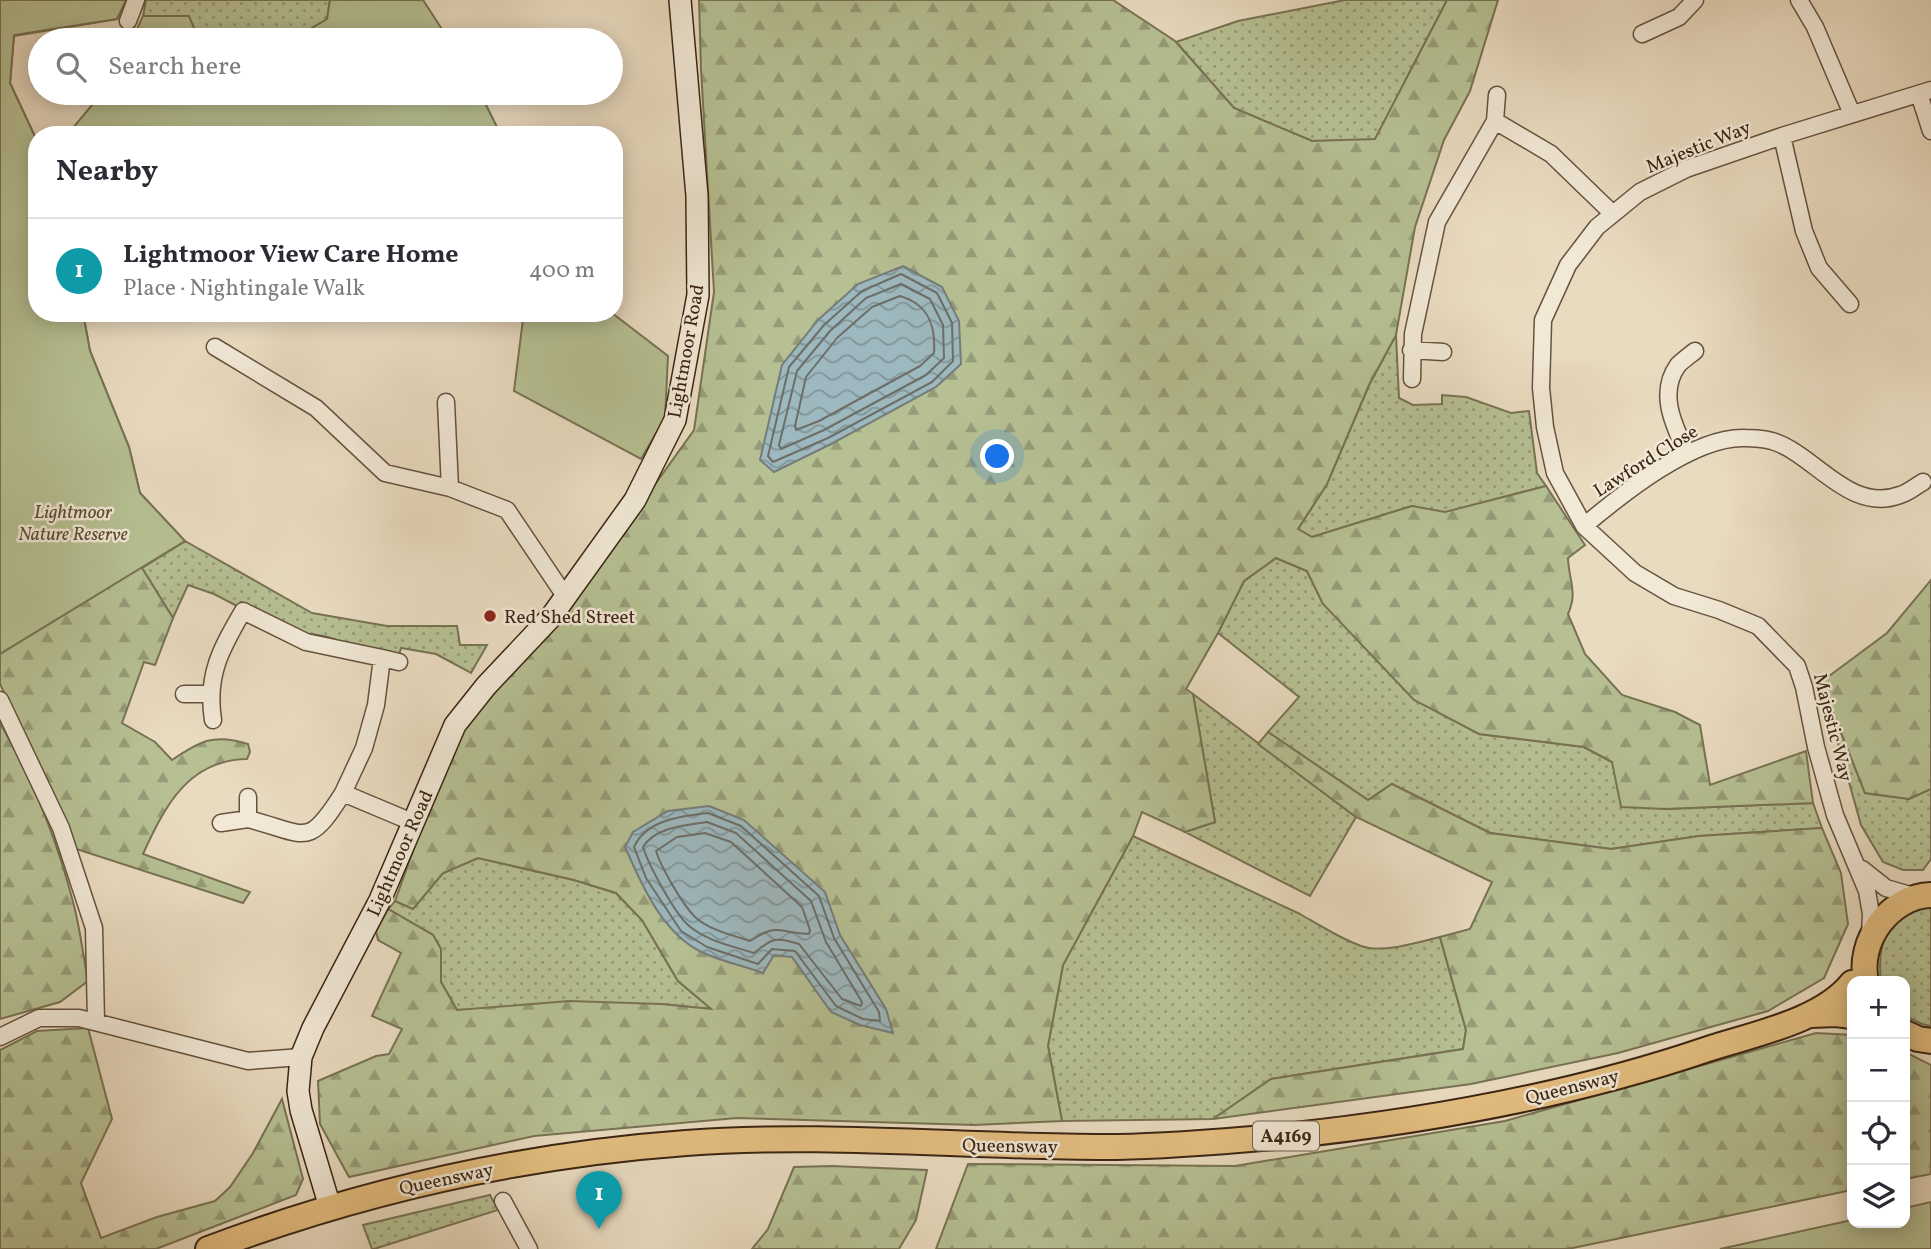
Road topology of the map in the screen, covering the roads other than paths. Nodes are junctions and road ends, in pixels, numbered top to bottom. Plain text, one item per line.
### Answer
1 (136, 0) edge
2 (680, 0) edge
3 (1695, 0) edge
4 (1799, 0) edge
5 (128, 21) dead end
6 (1650, 25) dead end
7 (1925, 92) edge
8 (1497, 95) dead end
9 (1852, 114) junction
10 (1495, 121) junction
11 (1931, 131) edge
12 (1782, 136) junction
13 (1613, 214) junction
14 (1850, 304) dead end
15 (215, 346) dead end
16 (1411, 350) junction
17 (1695, 351) dead end
18 (1443, 352) dead end
19 (1412, 379) dead end
20 (446, 402) dead end
21 (1687, 454) junction
22 (1923, 482) dead end
23 (450, 488) junction
24 (1584, 526) junction
25 (565, 596) junction
26 (382, 658) junction
27 (400, 662) dead end
28 (184, 694) dead end
29 (210, 694) junction
30 (0, 700) edge
31 (213, 720) dead end
32 (343, 793) junction
33 (248, 797) dead end
34 (248, 819) junction
35 (412, 822) junction
36 (221, 823) dead end
37 (1854, 858) junction
38 (1926, 894) edge
39 (1868, 945) junction
40 (1856, 976) edge
41 (1866, 976) edge
42 (1847, 988) edge
43 (1810, 1015) junction
44 (1847, 1016) edge
45 (96, 1022) junction
46 (0, 1037) edge
47 (301, 1057) junction
48 (503, 1201) dead end
49 (330, 1207) junction
50 (208, 1249) edge
51 (529, 1249) edge

1 - 5 street
2 - 25 street, Lightmoor Road
3 - 6 street
4 - 9 street
7 - 9 street, Majestic Way
7 - 11 street
8 - 10 street
9 - 12 street, Majestic Way
10 - 13 street
10 - 16 street
12 - 13 street, Majestic Way
12 - 14 street
13 - 24 street, Majestic Way
15 - 23 street
16 - 18 street
16 - 19 street
17 - 21 street
20 - 23 street
21 - 22 street, Lawford Close
21 - 24 street, Lawford Close
23 - 25 street
24 - 37 street, Majestic Way
25 - 35 street, Lightmoor Road
26 - 27 street
26 - 29 street
26 - 32 street
28 - 29 street
29 - 31 street
30 - 45 street
32 - 34 street
32 - 35 street
33 - 34 street
34 - 36 street
35 - 47 street, Lightmoor Road
37 - 38 street, Majestic Way
37 - 39 street, Majestic Way
38 - 39 main road, Queensway
39 - 40 main road, Queensway / A4169
39 - 41 main road
42 - 43 main road, Queensway / A4169
43 - 44 main road, Queensway / A4169
43 - 49 main road, Queensway / A4169
45 - 46 street
45 - 47 street
47 - 49 street, Lightmoor Road
48 - 51 street
49 - 50 main road, Queensway / A4169

